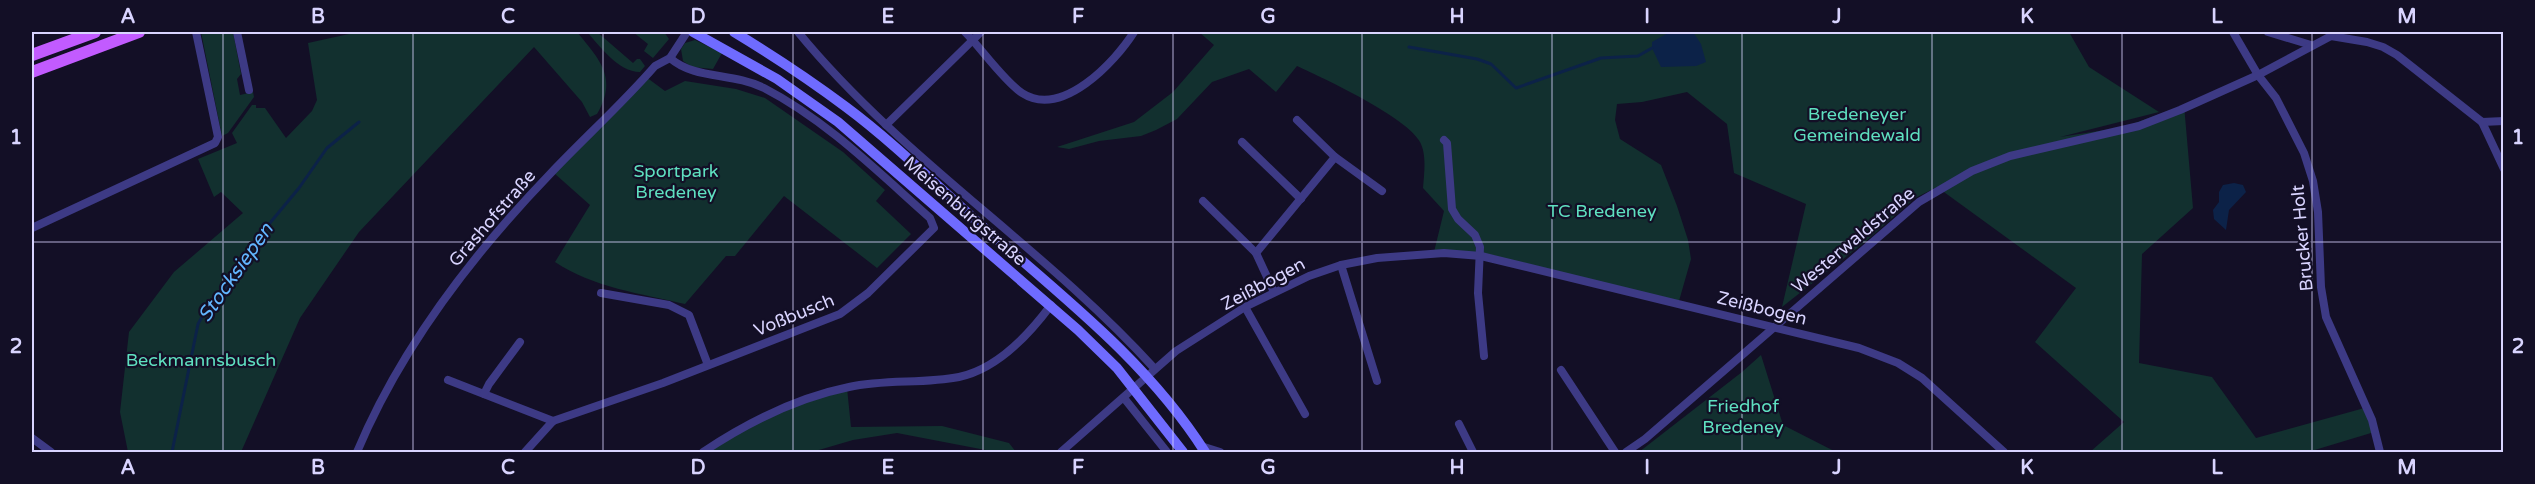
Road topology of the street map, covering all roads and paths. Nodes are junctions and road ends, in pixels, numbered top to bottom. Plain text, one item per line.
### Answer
1 (94, 32) edge
2 (139, 32) edge
3 (196, 32) edge
4 (237, 32) edge
5 (687, 32) edge
6 (693, 32) edge
7 (734, 32) edge
8 (798, 32) edge
9 (965, 32) edge
10 (981, 32) edge
11 (1134, 32) edge
12 (2233, 32) edge
13 (2268, 32) edge
14 (2331, 34) edge
15 (973, 39) junction
16 (2311, 45) junction
17 (32, 55) edge
18 (670, 58) junction
19 (32, 72) edge
20 (2258, 75) junction
21 (249, 90) dead end
22 (1297, 120) dead end
23 (2504, 121) edge
24 (2482, 122) junction
25 (886, 125) junction
26 (1444, 140) dead end
27 (1242, 142) dead end
28 (1335, 157) junction
29 (2504, 169) edge
30 (1382, 191) dead end
31 (1301, 199) junction
32 (1203, 201) dead end
33 (32, 228) edge
34 (934, 228) joint
35 (1256, 253) junction
36 (1481, 256) junction
37 (1341, 265) junction
38 (1274, 292) junction
39 (601, 293) dead end
40 (1051, 305) junction
41 (1245, 307) junction
42 (1775, 326) junction
43 (520, 342) dead end
44 (1484, 356) dead end
45 (708, 365) junction
46 (1561, 370) dead end
47 (1150, 372) junction
48 (448, 380) dead end
49 (1377, 381) dead end
50 (1134, 389) junction
51 (484, 394) junction
52 (1124, 398) junction
53 (1305, 414) dead end
54 (553, 421) junction
55 (1460, 424) dead end
56 (32, 438) edge
57 (1203, 449) edge
58 (51, 453) edge
59 (357, 453) edge
60 (525, 453) edge
61 (703, 453) edge
62 (1061, 453) edge
63 (1167, 453) edge
64 (1183, 453) edge
65 (1220, 453) edge
66 (1473, 453) edge
67 (1615, 453) edge
68 (1626, 453) edge
69 (2004, 453) edge
70 (2380, 453) edge

1 - 17 main road
2 - 19 main road
3 - 33 street
4 - 21 street
5 - 18 street, Grashofstraße
6 - 40 main road, Meisenburgstraße
7 - 47 main road, Meisenburgstraße
8 - 25 street, Meisenburgstraße
9 - 15 street
10 - 15 street
11 - 15 street
12 - 20 street, Brucker Holt
13 - 16 street
14 - 16 street, Westerwaldstraße
14 - 24 street
15 - 25 street
16 - 20 street, Westerwaldstraße
18 - 34 street, Meisenburgstraße
18 - 59 street, Grashofstraße
20 - 42 street, Westerwaldstraße
20 - 70 street, Brucker Holt
22 - 28 street
23 - 24 street
24 - 29 street
25 - 47 street, Meisenburgstraße
26 - 36 street
27 - 31 street
28 - 30 street
28 - 31 street
31 - 35 street
32 - 35 street
34 - 45 street, Voßbusch
35 - 38 street
36 - 37 street, Zeißbogen
36 - 42 street, Zeißbogen
36 - 44 street
37 - 38 street, Zeißbogen
37 - 49 street
38 - 41 street, Zeißbogen
39 - 45 street
40 - 50 main road, Meisenburgstraße
40 - 61 street
41 - 47 street, Zeißbogen
41 - 53 street
42 - 68 street, Westerwaldstraße
42 - 69 street, Zeißbogen
43 - 51 street
45 - 54 street, Voßbusch
46 - 67 street
47 - 50 street, Zeißbogen
47 - 57 main road, Meisenburgstraße
48 - 51 street
50 - 52 street, Zeißbogen
50 - 64 main road, Meisenburgstraße
51 - 54 street
52 - 62 street, Zeißbogen
52 - 63 street
54 - 60 street, Voßbusch
55 - 66 street
56 - 58 street
57 - 65 street, Meisenburgstraße

